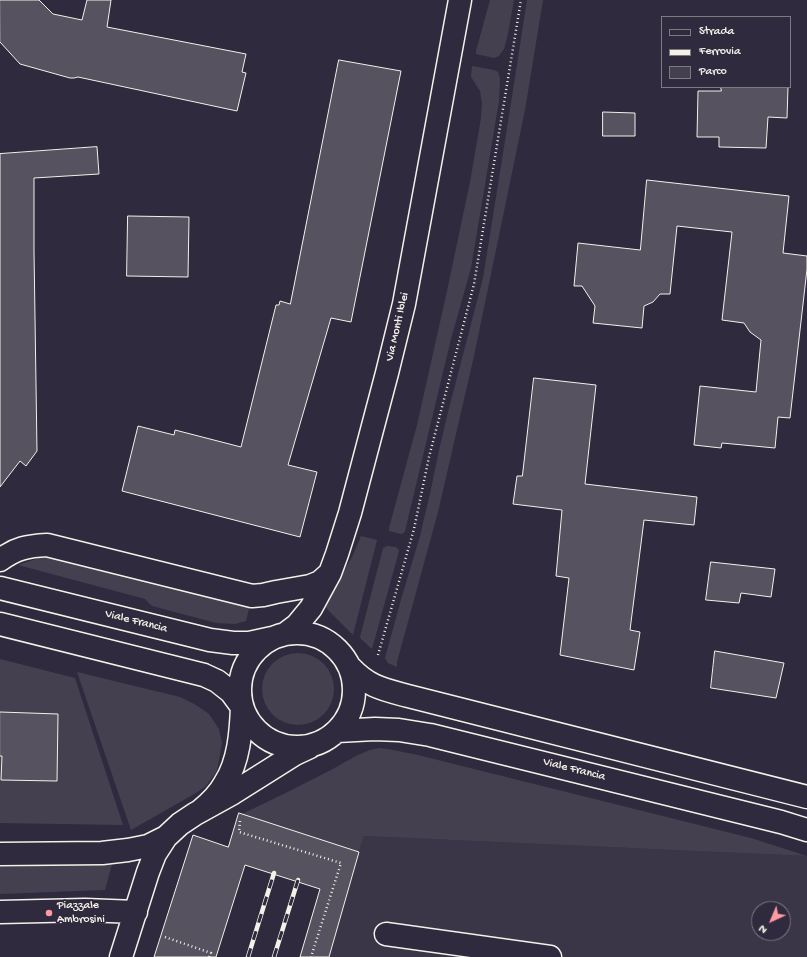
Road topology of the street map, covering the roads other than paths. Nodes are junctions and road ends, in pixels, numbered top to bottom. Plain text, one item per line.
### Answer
1 (460, 0) edge
2 (0, 560) edge
3 (330, 573) junction
4 (0, 588) edge
5 (0, 624) edge
6 (279, 636) junction
7 (350, 667) junction
8 (242, 707) junction
9 (337, 731) junction
10 (316, 744) junction
11 (807, 797) edge
12 (200, 811) junction
13 (807, 830) edge
14 (166, 837) junction
15 (0, 854) edge
16 (0, 912) edge
17 (136, 912) junction
18 (386, 934) dead end
19 (122, 957) edge
20 (550, 957) edge

1 - 3 street, Via Monti Iblei
2 - 3 street
3 - 6 street, Via Monti Iblei
4 - 6 street, Viale Francia
5 - 8 street
6 - 7 street
6 - 8 street
7 - 9 street
7 - 11 street
8 - 10 street
8 - 12 street
9 - 10 street
9 - 13 street, Viale Francia
10 - 12 street
12 - 14 street
14 - 15 street
14 - 17 street
16 - 17 street
17 - 19 street
18 - 20 street

